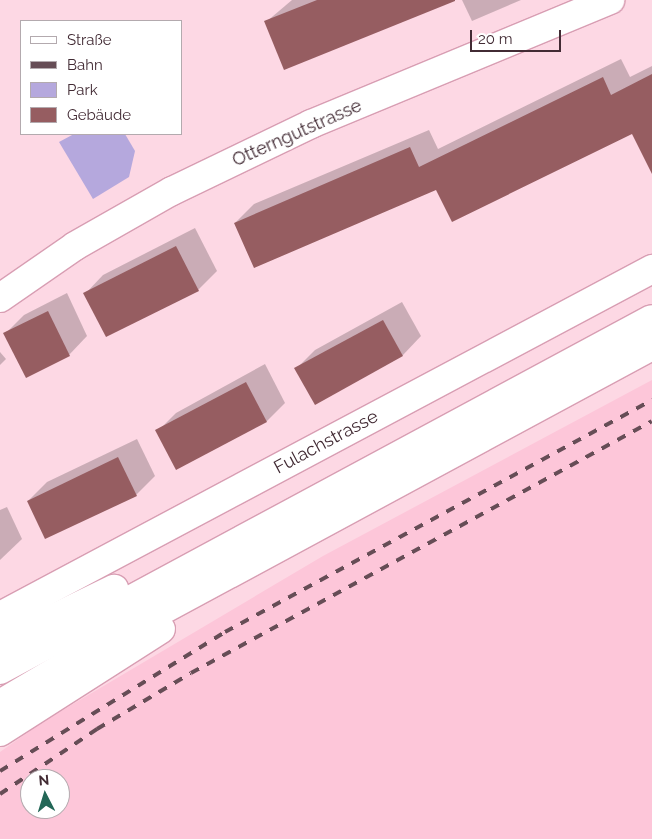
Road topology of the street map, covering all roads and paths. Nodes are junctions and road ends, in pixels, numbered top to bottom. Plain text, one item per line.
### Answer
1 (610, 0) edge
2 (652, 269) edge
3 (0, 298) edge
4 (652, 319) edge
5 (652, 346) edge
6 (338, 487) junction
7 (330, 519) junction
8 (0, 616) edge
9 (0, 644) edge
10 (0, 670) edge
11 (0, 704) edge
12 (0, 732) edge

1 - 3 main road, Otterngutstrasse
2 - 8 main road, Fulachstrasse
4 - 6 main road
5 - 7 main road
6 - 9 main road
6 - 10 main road
7 - 11 main road
7 - 12 main road

